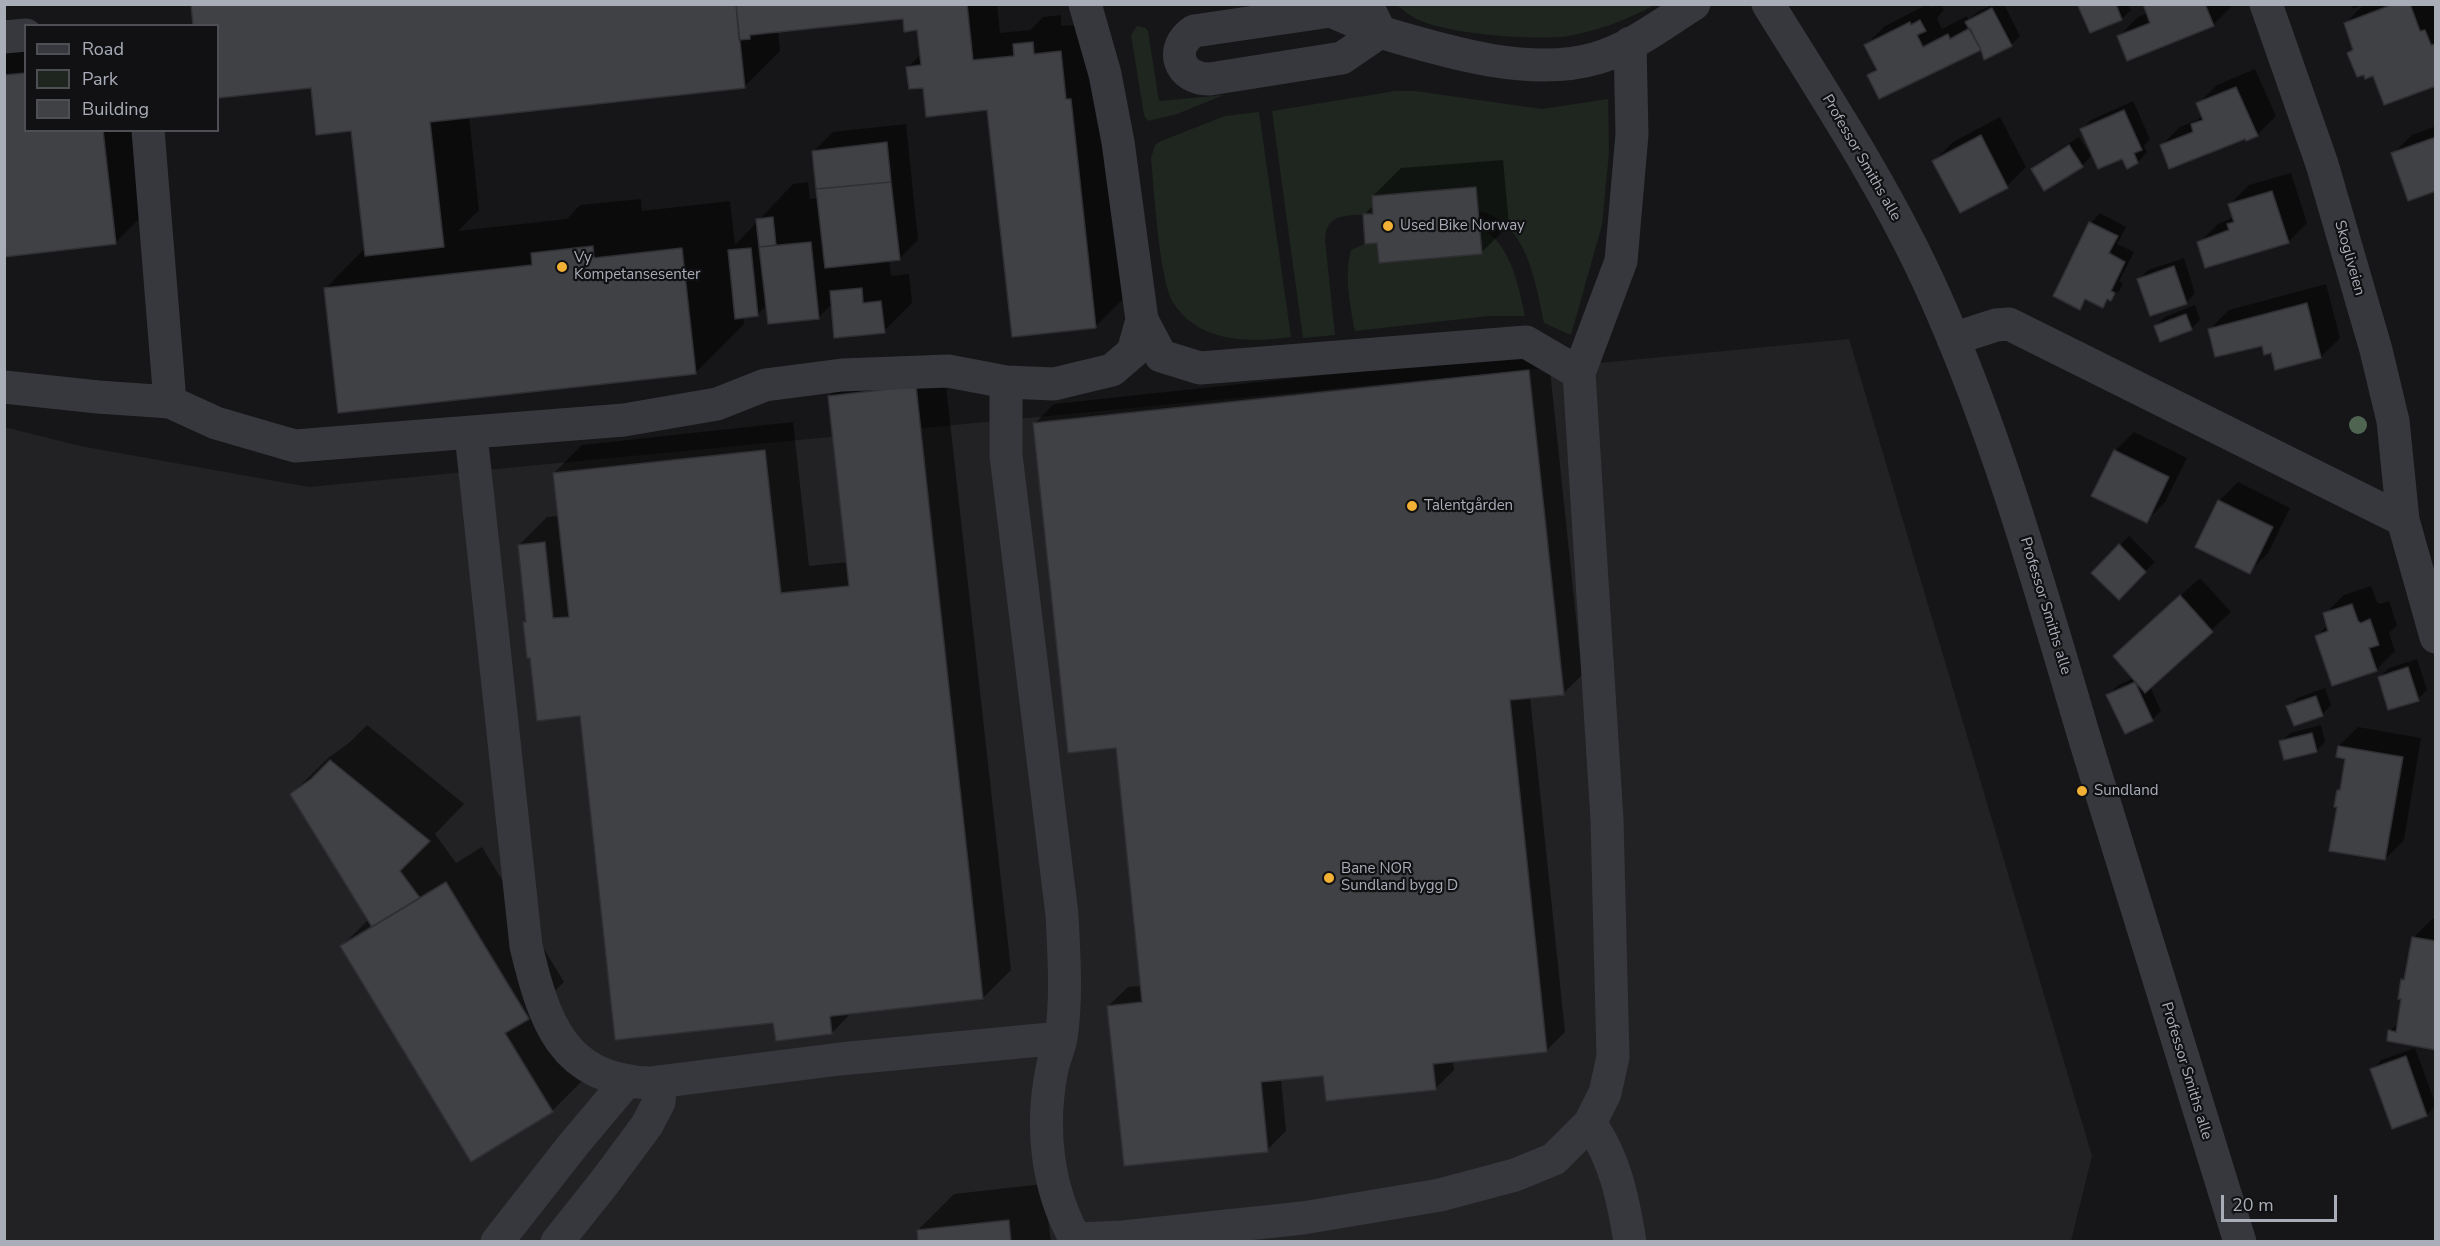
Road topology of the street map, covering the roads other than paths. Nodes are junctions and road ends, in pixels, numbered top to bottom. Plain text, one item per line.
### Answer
1 (1085, 4) edge
2 (1694, 4) edge
3 (1768, 4) edge
4 (2266, 4) edge
5 (1373, 18) edge
6 (24, 35) edge
7 (4, 37) edge
8 (1630, 43) junction
9 (148, 132) edge
10 (1142, 320) junction
11 (1953, 339) junction
12 (1580, 373) junction
13 (1006, 382) junction
14 (4, 387) edge
15 (170, 402) junction
16 (471, 434) junction
17 (2403, 520) junction
18 (2436, 637) edge
19 (1061, 1038) junction
20 (626, 1082) junction
21 (661, 1082) junction
22 (1590, 1123) junction
23 (1305, 1230) edge
24 (1077, 1240) edge
25 (497, 1242) edge
26 (556, 1242) edge
27 (1630, 1242) edge
28 (2240, 1242) edge

1 - 10 street
2 - 8 street
3 - 11 street, Professor Smiths alle
4 - 17 street, Skogliveien
5 - 5 street
5 - 8 street
6 - 7 street
8 - 12 street
9 - 15 street
10 - 12 street
10 - 13 street
11 - 17 street
11 - 28 street, Professor Smiths alle
12 - 22 street
13 - 16 street
13 - 19 street
14 - 15 street
15 - 16 street
16 - 20 street
17 - 18 street, Skogliveien
19 - 21 street
19 - 24 street
20 - 21 street
20 - 25 street
21 - 26 street
22 - 23 street
22 - 27 street
23 - 24 street

